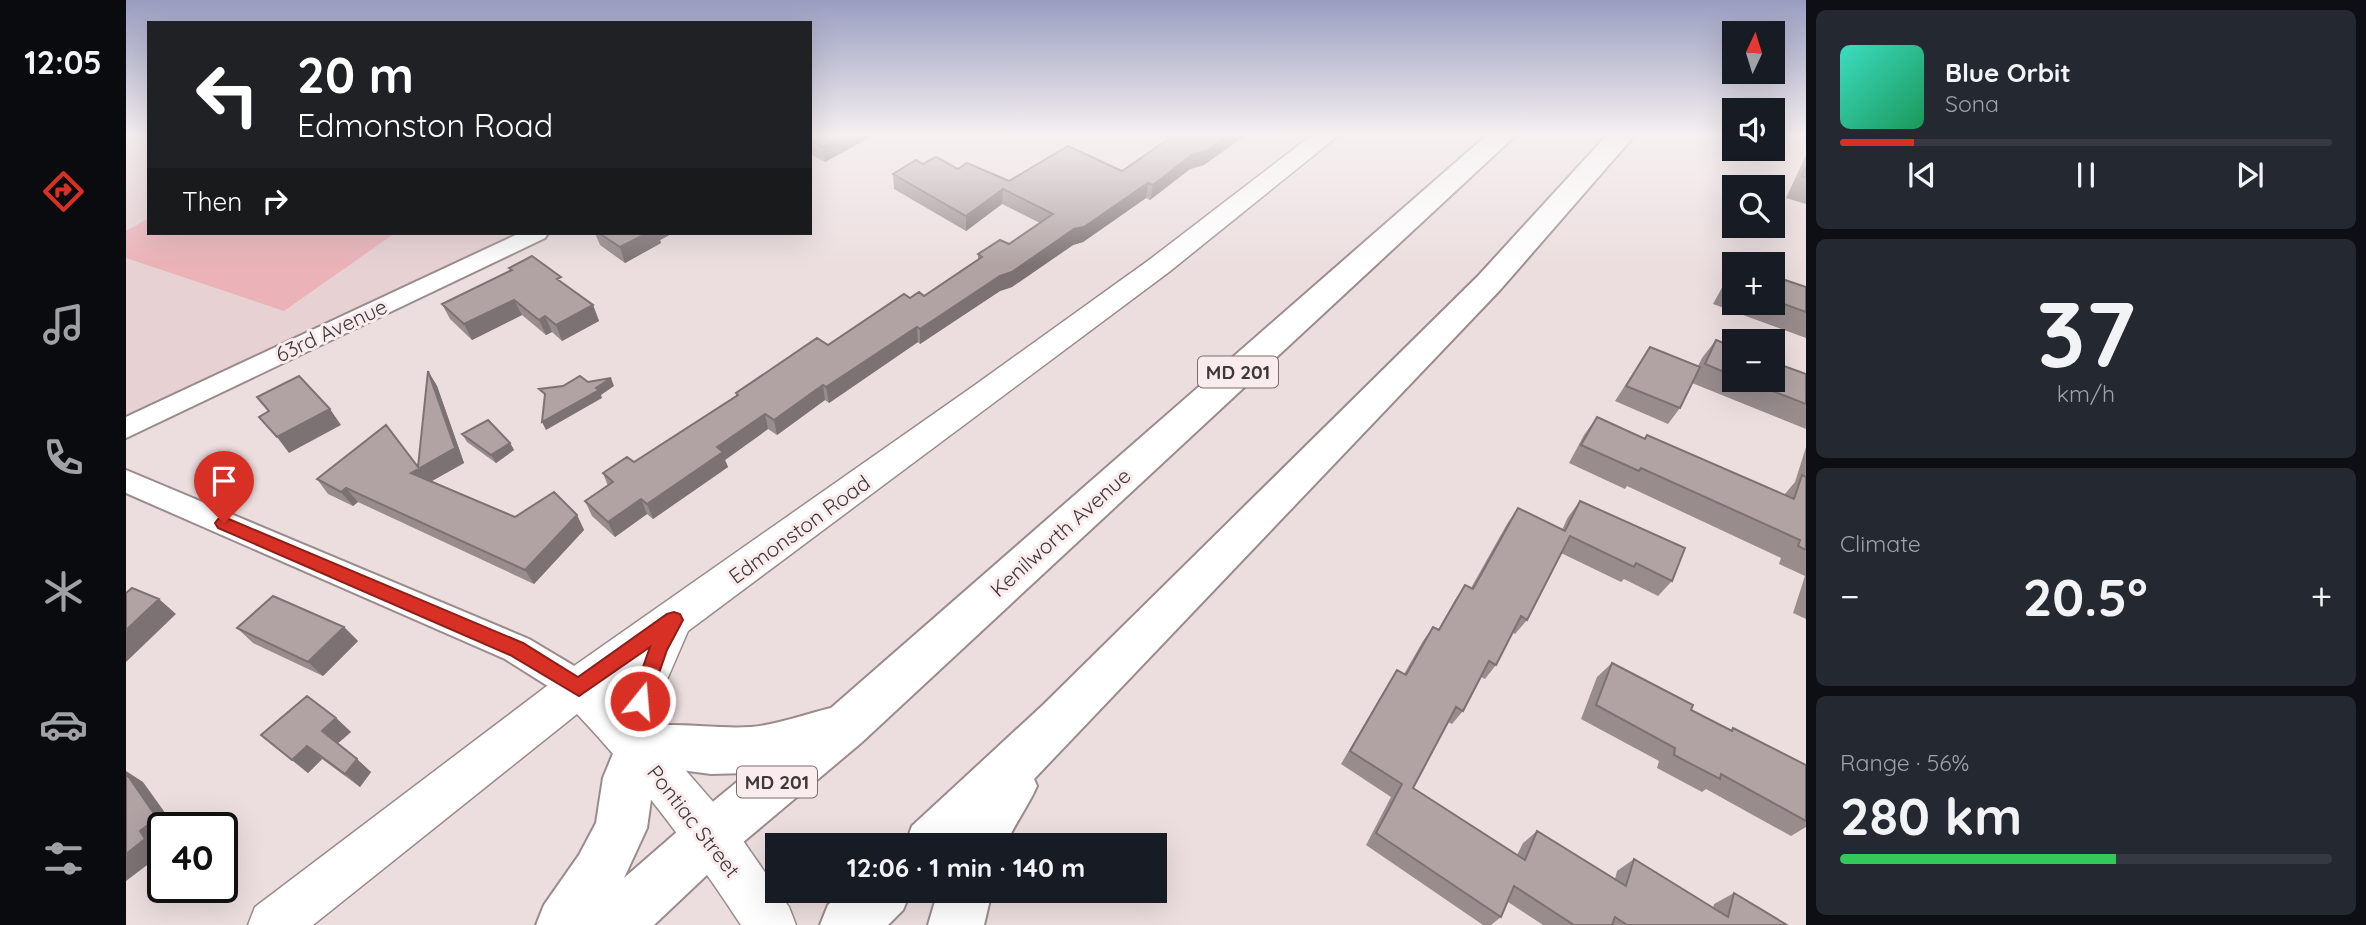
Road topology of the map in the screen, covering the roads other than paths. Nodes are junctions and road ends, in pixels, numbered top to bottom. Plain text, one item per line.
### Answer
1 (1271, 178) edge
2 (1455, 178) edge
3 (1583, 178) edge
4 (533, 235) edge
5 (126, 428) edge
6 (126, 481) edge
7 (674, 620) junction
8 (579, 687) junction
9 (1060, 721) junction
10 (844, 727) junction
11 (634, 745) junction
12 (943, 833) edge
13 (985, 833) edge
14 (711, 836) junction
15 (871, 903) edge
16 (962, 903) edge
17 (273, 925) edge
18 (564, 925) edge
19 (613, 925) edge
20 (771, 925) edge
21 (848, 925) edge
22 (957, 925) edge

1 - 7 street, Edmonston Road
2 - 10 main road, Kenilworth Avenue / MD 201
3 - 9 main road
4 - 5 street, 63rd Avenue
6 - 8 street, Pontiac Street
7 - 8 street, Edmonston Road
7 - 11 street
8 - 11 street, Pontiac Street
8 - 17 street, Edmonston Road
9 - 12 main road
9 - 13 main road
10 - 11 main road
10 - 14 main road, Kenilworth Avenue / MD 201
11 - 14 street, Pontiac Street
11 - 18 main road
14 - 19 main road, Kenilworth Avenue / MD 201
14 - 20 street, Pontiac Street
15 - 21 main road
16 - 22 main road

